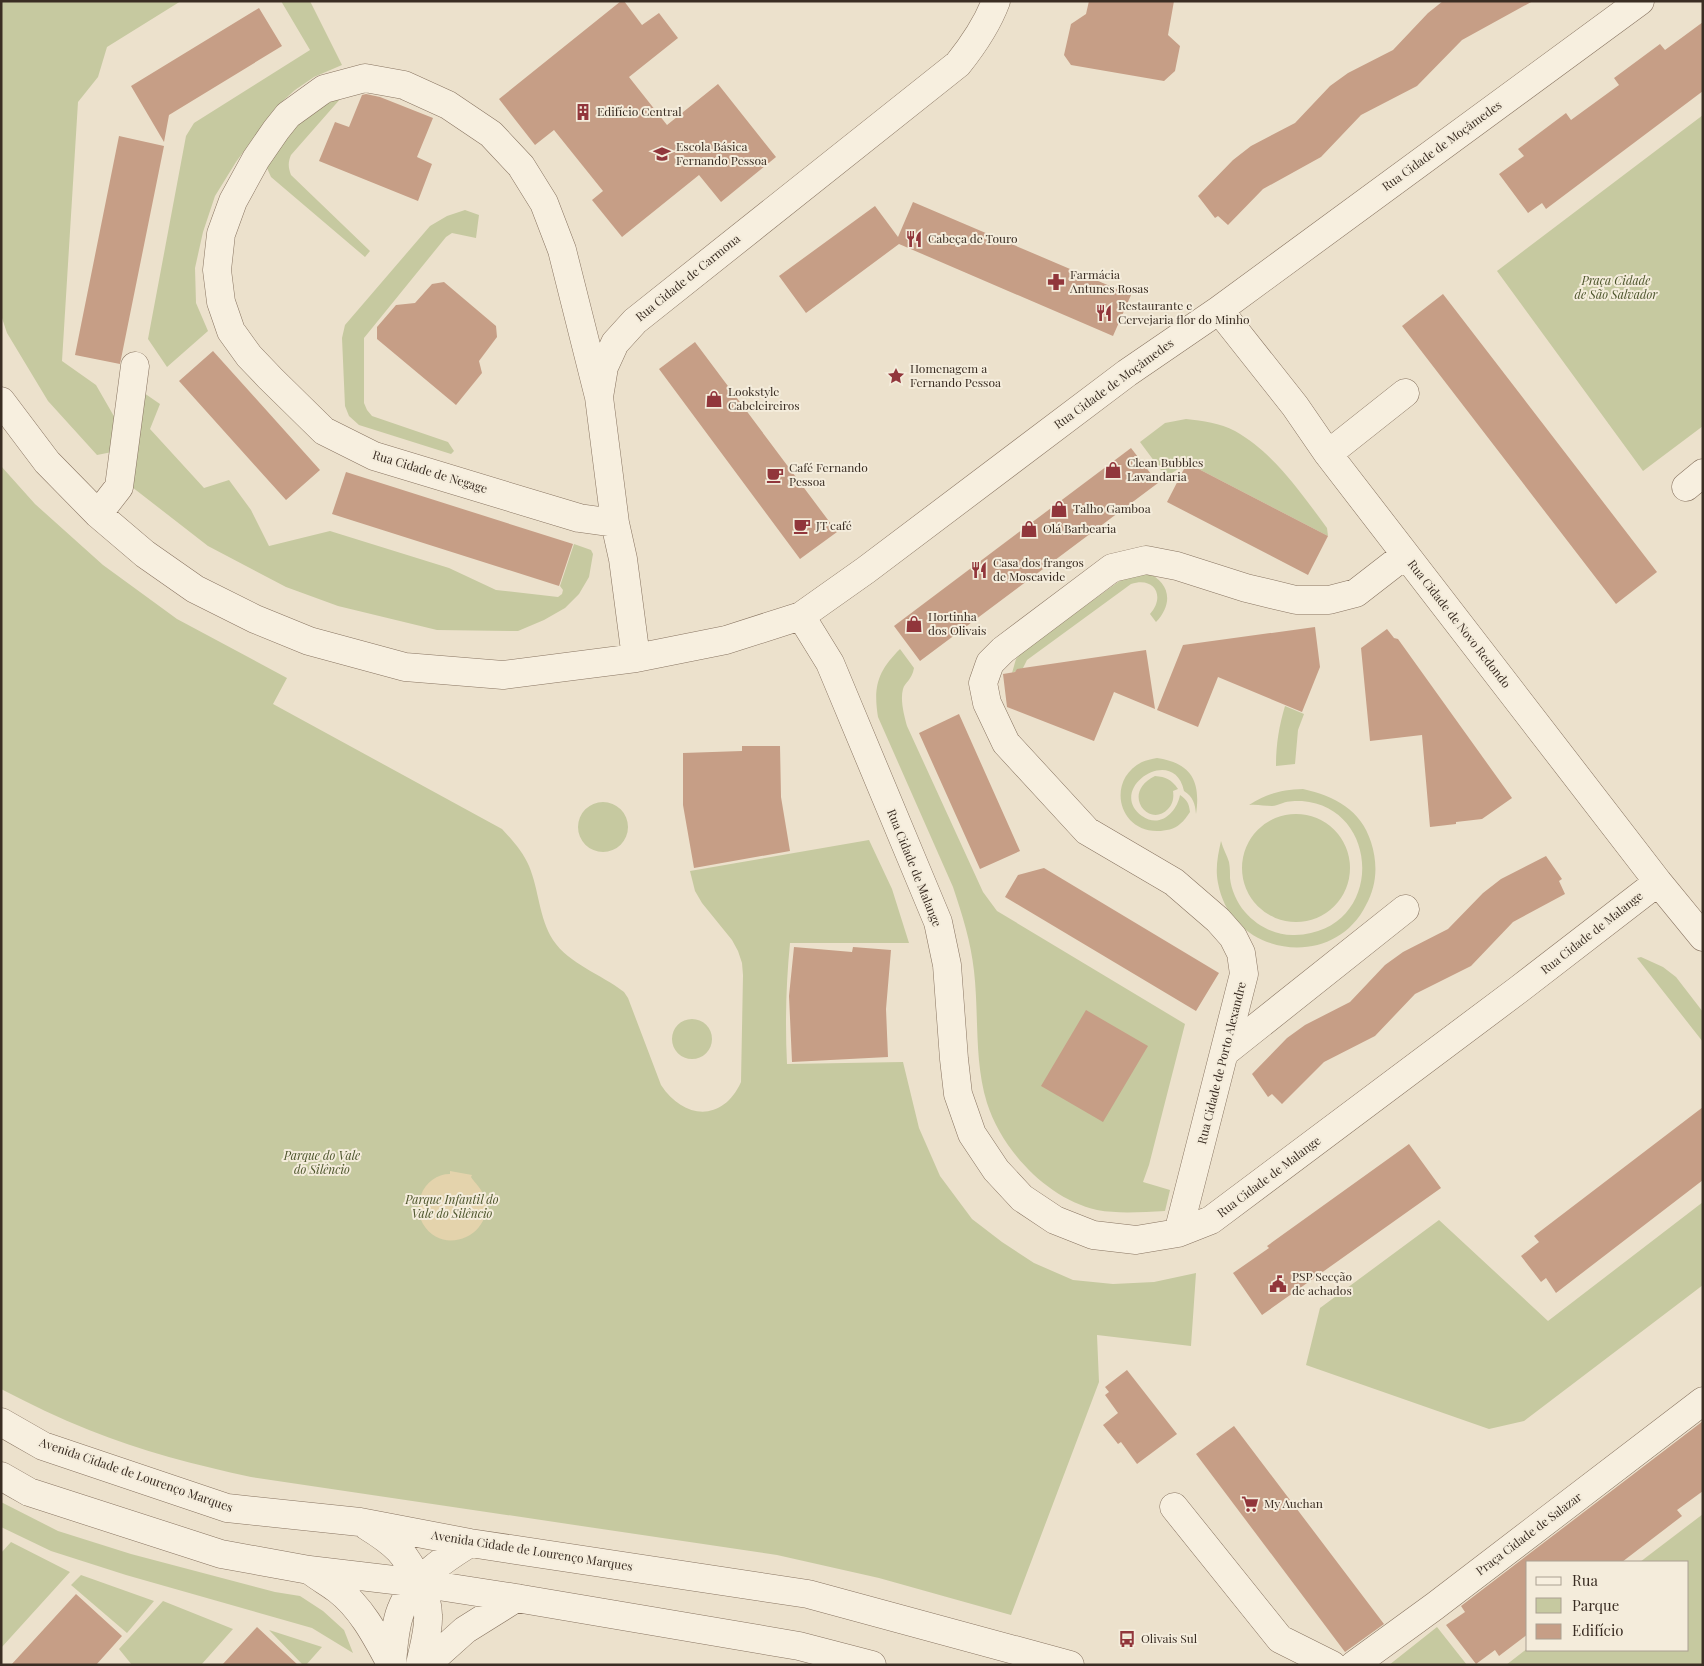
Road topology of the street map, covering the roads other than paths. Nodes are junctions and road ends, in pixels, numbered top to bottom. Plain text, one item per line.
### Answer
1 (996, 1) edge
2 (1640, 1) edge
3 (1219, 310) junction
4 (135, 366) dead end
5 (1405, 393) dead end
6 (599, 397) junction
7 (1, 401) edge
8 (1328, 454) junction
9 (98, 514) junction
10 (615, 523) junction
11 (1406, 555) junction
12 (801, 616) junction
13 (636, 658) junction
14 (1658, 882) junction
15 (1405, 909) dead end
16 (1703, 937) edge
17 (1224, 1053) junction
18 (1178, 1233) junction
19 (1703, 1401) edge
20 (1, 1422) edge
21 (1, 1476) edge
22 (1174, 1507) dead end
23 (360, 1522) junction
24 (470, 1543) junction
25 (309, 1570) junction
26 (419, 1583) junction
27 (516, 1598) junction
28 (798, 1656) edge
29 (391, 1664) edge
30 (420, 1665) edge
31 (426, 1665) edge
32 (872, 1665) edge
33 (1070, 1665) edge
34 (1332, 1665) edge
35 (1354, 1665) edge

1 - 6 street, Rua Cidade de Carmona
2 - 3 street, Rua Cidade de Moçâmedes
3 - 8 street, Rua Cidade de Novo Redondo
3 - 12 street, Rua Cidade de Moçâmedes
4 - 9 street
5 - 8 street
6 - 10 street, Rua Cidade de Carmona
6 - 10 street, Rua Cidade de Negage
7 - 9 street, Rua Cidade de Moçâmedes
8 - 11 street, Rua Cidade de Novo Redondo
9 - 13 street, Rua Cidade de Moçâmedes
10 - 13 street, Rua Cidade de Carmona
11 - 14 street, Rua Cidade de Novo Redondo
11 - 17 street, Rua Cidade de Porto Alexandre
12 - 13 street, Rua Cidade de Moçâmedes
12 - 18 street, Rua Cidade de Malange
14 - 16 street, Rua Cidade de Novo Redondo
14 - 18 street, Rua Cidade de Malange
15 - 17 street
17 - 18 street, Rua Cidade de Porto Alexandre
19 - 35 street, Praça Cidade de Salazar
20 - 23 street, Avenida Cidade de Lourenço Marques
21 - 25 street
22 - 34 street
23 - 24 street, Avenida Cidade de Lourenço Marques
23 - 26 street
24 - 26 street
24 - 33 street, Avenida Cidade de Lourenço Marques
25 - 26 street
25 - 29 street
26 - 27 street
26 - 29 street
26 - 30 street
27 - 28 street
27 - 31 street
28 - 32 street

